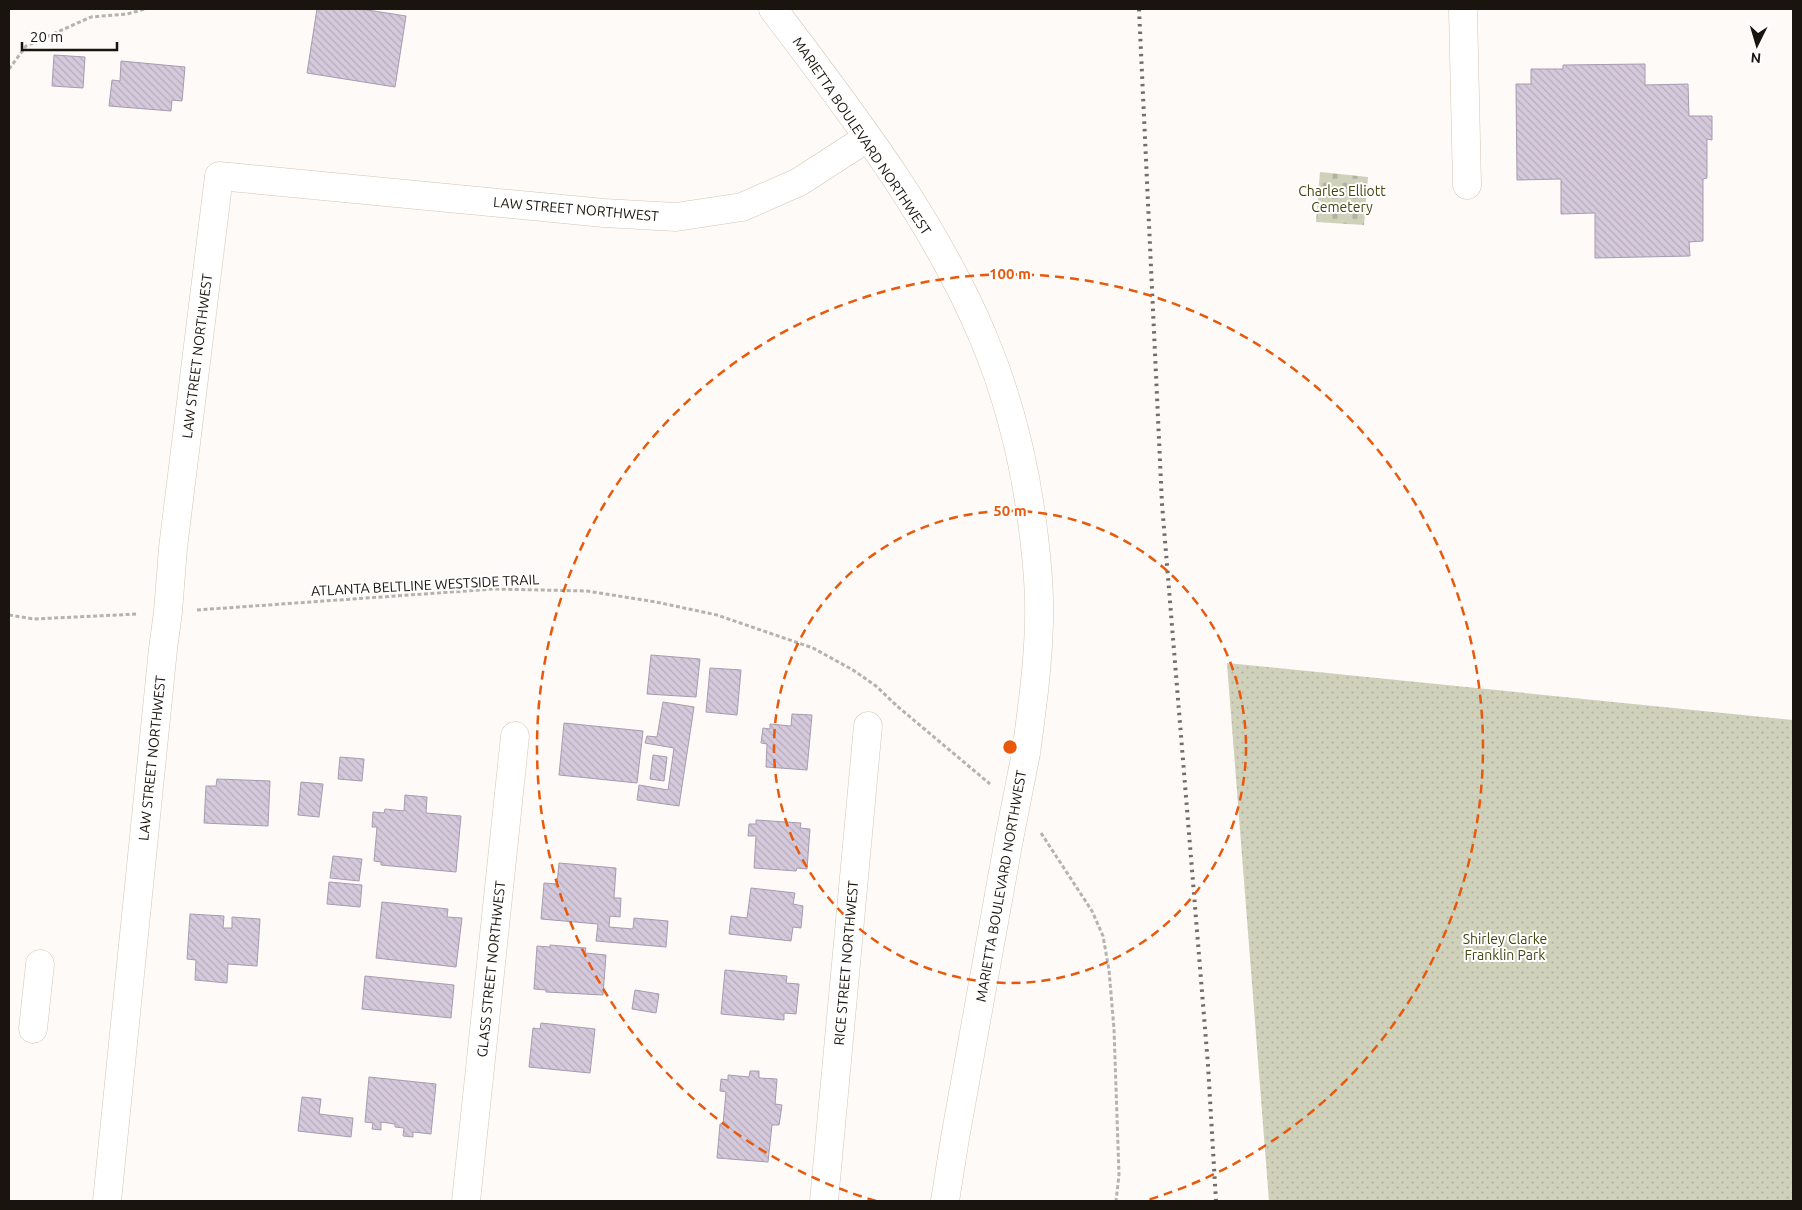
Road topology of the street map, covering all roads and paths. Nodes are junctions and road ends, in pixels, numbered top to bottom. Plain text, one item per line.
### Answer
1 (145, 9) edge
2 (773, 9) edge
3 (1463, 10) edge
4 (9, 70) edge
5 (867, 138) junction
6 (1467, 185) dead end
7 (168, 612) junction
8 (9, 615) edge
9 (868, 726) dead end
10 (515, 736) dead end
11 (995, 789) dead end
12 (1038, 828) dead end
13 (40, 964) dead end
14 (33, 1029) dead end
15 (107, 1201) edge
16 (466, 1201) edge
17 (824, 1201) edge
18 (945, 1201) edge
19 (1116, 1201) edge

1 - 4 path
2 - 5 street, MARIETTA BOULEVARD NORTHWEST
3 - 6 street
5 - 7 street, LAW STREET NORTHWEST
5 - 18 street, MARIETTA BOULEVARD NORTHWEST, bridge
7 - 8 path, ATLANTA BELTLINE WESTSIDE TRAIL
7 - 11 path, ATLANTA BELTLINE WESTSIDE TRAIL
7 - 15 street, LAW STREET NORTHWEST
9 - 17 street, RICE STREET NORTHWEST
10 - 16 street, GLASS STREET NORTHWEST
12 - 19 path
13 - 14 street

